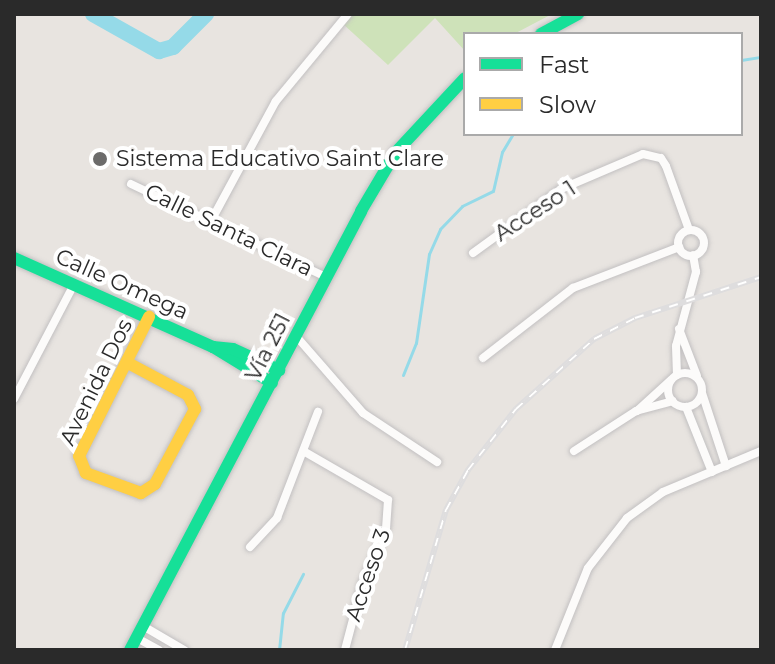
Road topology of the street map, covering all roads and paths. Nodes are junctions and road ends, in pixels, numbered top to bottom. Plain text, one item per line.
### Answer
1 (348, 14) edge
2 (578, 14) edge
3 (545, 32) edge
4 (463, 80) edge
5 (131, 184) dead end
6 (211, 221) junction
7 (689, 230) junction
8 (679, 247) junction
9 (473, 253) dead end
10 (693, 255) junction
11 (14, 258) edge
12 (326, 277) junction
13 (74, 284) junction
14 (149, 317) junction
15 (679, 329) junction
16 (296, 336) junction
17 (213, 347) junction
18 (483, 358) dead end
19 (128, 363) junction
20 (279, 370) junction
21 (674, 378) junction
22 (698, 378) junction
23 (272, 383) junction
24 (702, 393) junction
25 (14, 399) edge
26 (673, 401) junction
27 (686, 407) junction
28 (636, 411) junction
29 (318, 412) dead end
30 (574, 451) dead end
31 (761, 451) edge
32 (305, 452) junction
33 (437, 462) dead end
34 (726, 466) junction
35 (712, 472) junction
36 (250, 547) dead end
37 (136, 638) edge
38 (159, 650) edge
39 (184, 650) edge
40 (345, 650) edge
41 (555, 650) edge

1 - 6 street
2 - 3 street
4 - 12 street, Vía 251
5 - 6 street, Calle Santa Clara
6 - 12 street, Calle Santa Clara
7 - 8 street
7 - 9 street, Acceso 1
7 - 10 street
8 - 10 street
8 - 18 street
10 - 15 street
11 - 13 street, Calle Omega
12 - 16 street, Vía 251
13 - 14 street, Calle Omega
13 - 25 street
14 - 17 street, Calle Omega
14 - 19 street, Avenida Dos
15 - 21 street
15 - 22 street
16 - 20 street, Vía 251
16 - 33 street
17 - 20 street, Calle Omega
17 - 23 street, Calle Omega
19 - 19 street, Avenida Dos
20 - 23 street, Vía 251
21 - 22 street
21 - 26 street
21 - 28 street
22 - 24 street
23 - 37 street, Vía 251
24 - 27 street
24 - 34 street
26 - 27 street
26 - 28 street
27 - 35 street
28 - 30 street
29 - 32 street
31 - 34 street
32 - 36 street
32 - 40 street, Acceso 3
34 - 35 street
35 - 41 street
37 - 38 street
37 - 39 street

